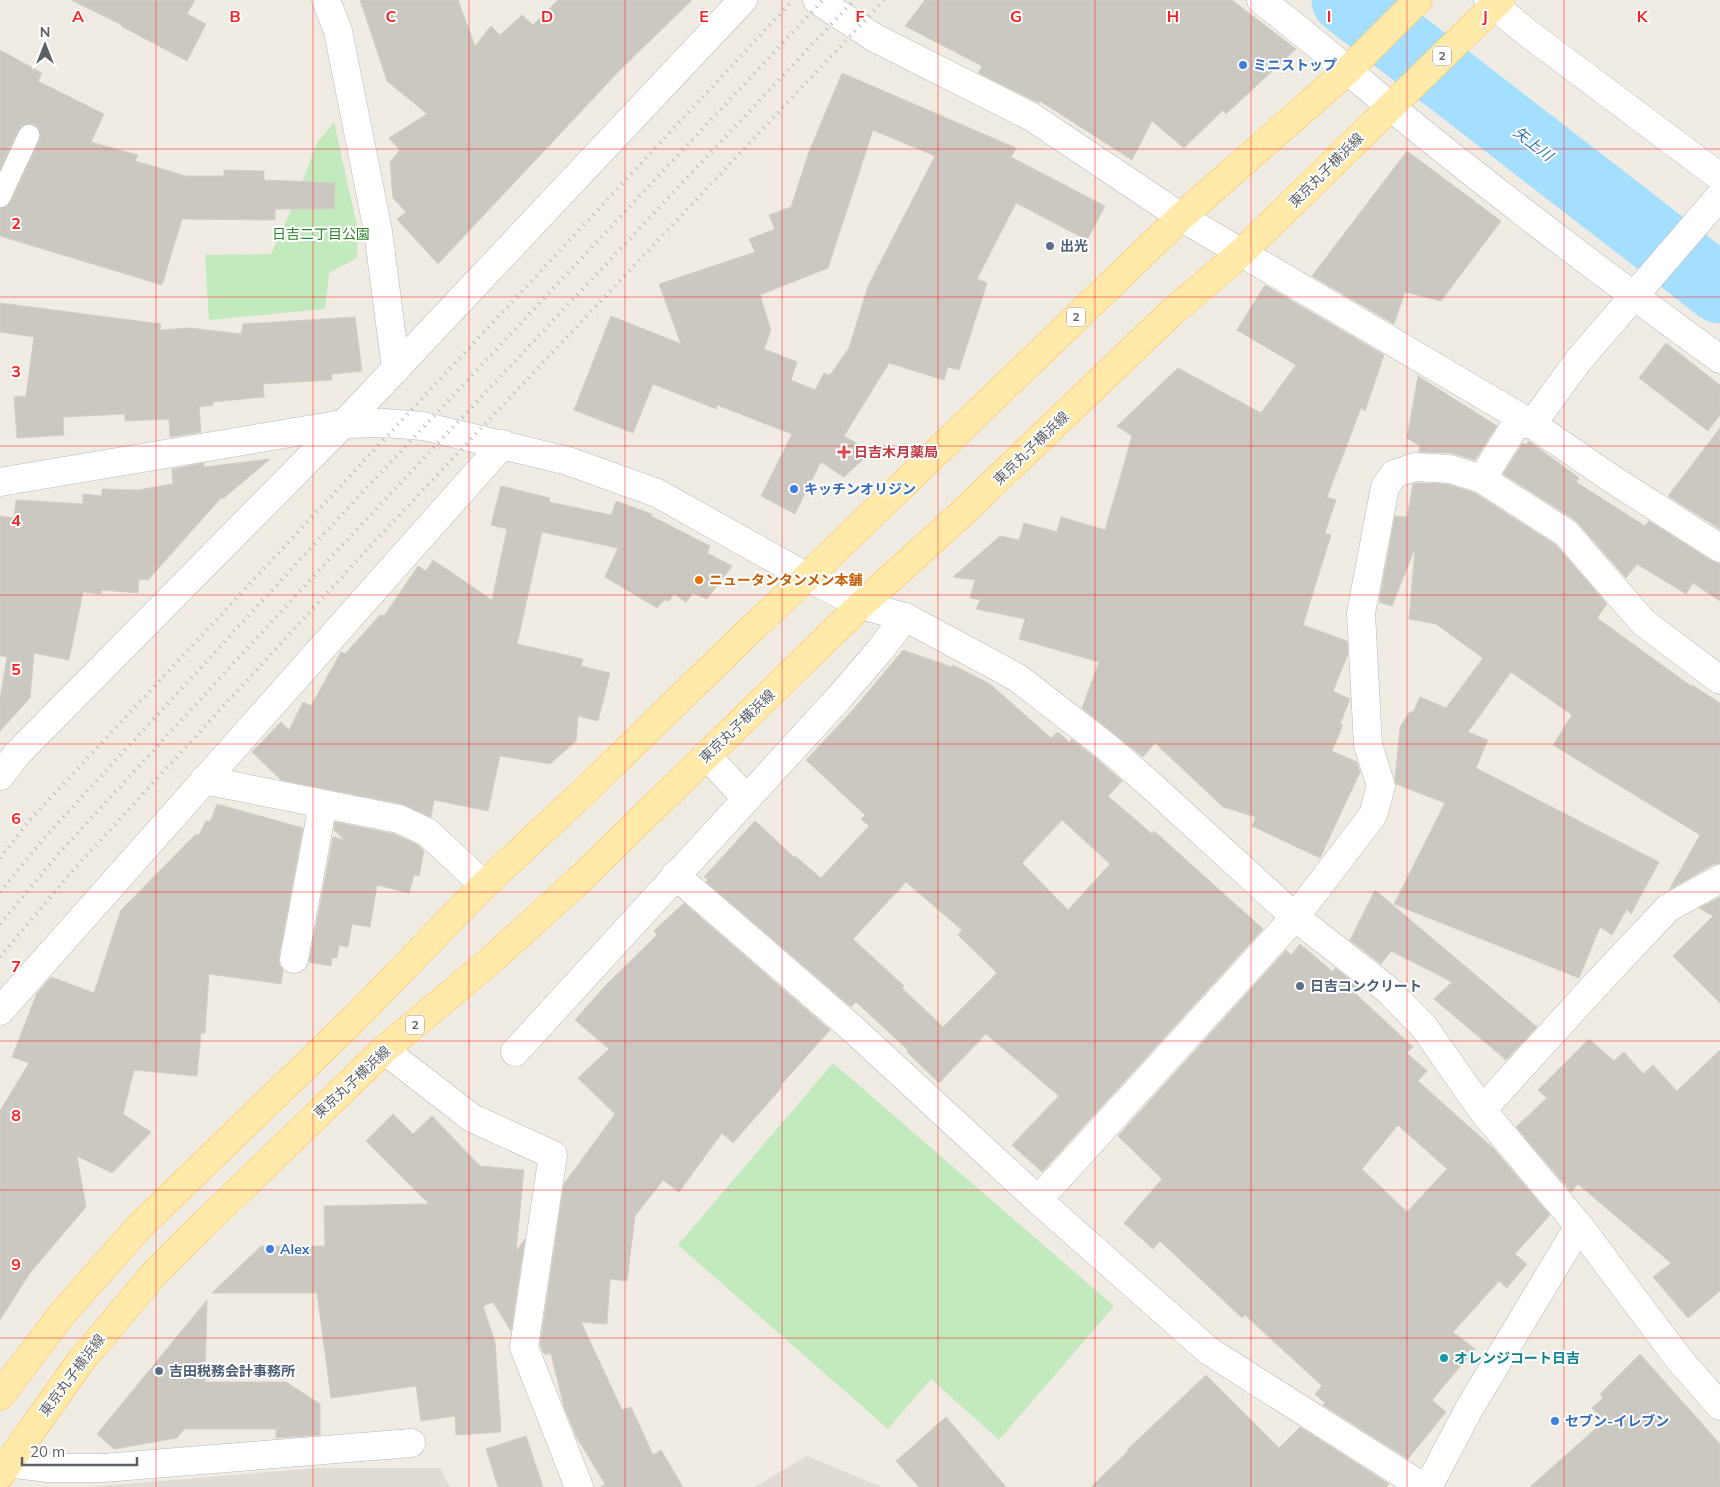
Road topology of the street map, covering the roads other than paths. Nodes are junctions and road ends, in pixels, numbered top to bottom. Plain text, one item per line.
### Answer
1 (326, 0) edge
2 (743, 0) edge
3 (817, 0) edge
4 (1261, 0) edge
5 (1418, 0) edge
6 (1493, 3) edge
7 (1349, 68) junction
8 (1391, 106) junction
9 (30, 135) dead end
10 (1720, 178) edge
11 (0, 197) edge
12 (1715, 202) edge
13 (1181, 216) junction
14 (1241, 253) junction
15 (1634, 296) junction
16 (1720, 359) edge
17 (396, 368) junction
18 (343, 424) junction
19 (1532, 424) junction
20 (503, 444) junction
21 (1482, 479) junction
22 (0, 482) edge
23 (1720, 548) edge
24 (807, 577) junction
25 (861, 604) junction
26 (905, 617) junction
27 (1720, 680) edge
28 (9, 752) edge
29 (706, 755) junction
30 (0, 776) edge
31 (204, 780) junction
32 (746, 798) junction
33 (323, 804) junction
34 (675, 876) junction
35 (1720, 879) edge
36 (484, 885) junction
37 (1295, 918) junction
38 (294, 959) dead end
39 (0, 1011) edge
40 (384, 1050) junction
41 (516, 1052) dead end
42 (1482, 1110) junction
43 (1038, 1200) junction
44 (1579, 1226) junction
45 (0, 1396) edge
46 (1720, 1406) edge
47 (411, 1443) dead end
48 (4, 1469) edge
49 (579, 1487) edge
50 (1423, 1487) edge
51 (1428, 1487) edge

1 - 17 street
2 - 17 street
3 - 13 street
4 - 7 street
5 - 7 main road, 2
6 - 8 main road, 東京丸子横浜線 / 2
6 - 10 street
7 - 8 street
7 - 13 main road, 2
8 - 14 main road, 東京丸子横浜線 / 2
8 - 15 street
9 - 11 lane
12 - 15 street
13 - 14 street
13 - 24 main road, 2
14 - 19 street
14 - 25 main road, 東京丸子横浜線 / 2
15 - 16 street
15 - 19 street
17 - 18 street
18 - 20 street
18 - 22 street
18 - 28 street
19 - 21 street
19 - 23 street
20 - 24 street
20 - 31 street
21 - 27 street
21 - 37 street
24 - 25 street
24 - 36 main road, 2
25 - 26 street
25 - 29 main road, 東京丸子横浜線 / 2
26 - 32 street
26 - 37 street
28 - 30 street
29 - 32 street
29 - 40 main road, 東京丸子横浜線 / 2
31 - 33 street
31 - 39 street
32 - 34 street
33 - 36 street
33 - 38 street
34 - 41 street
34 - 43 street
35 - 42 street
36 - 45 main road, 2
37 - 42 street
37 - 43 street
40 - 48 main road, 東京丸子横浜線 / 2
40 - 49 street
42 - 44 street
43 - 50 street
44 - 46 street
44 - 51 street
47 - 48 street

